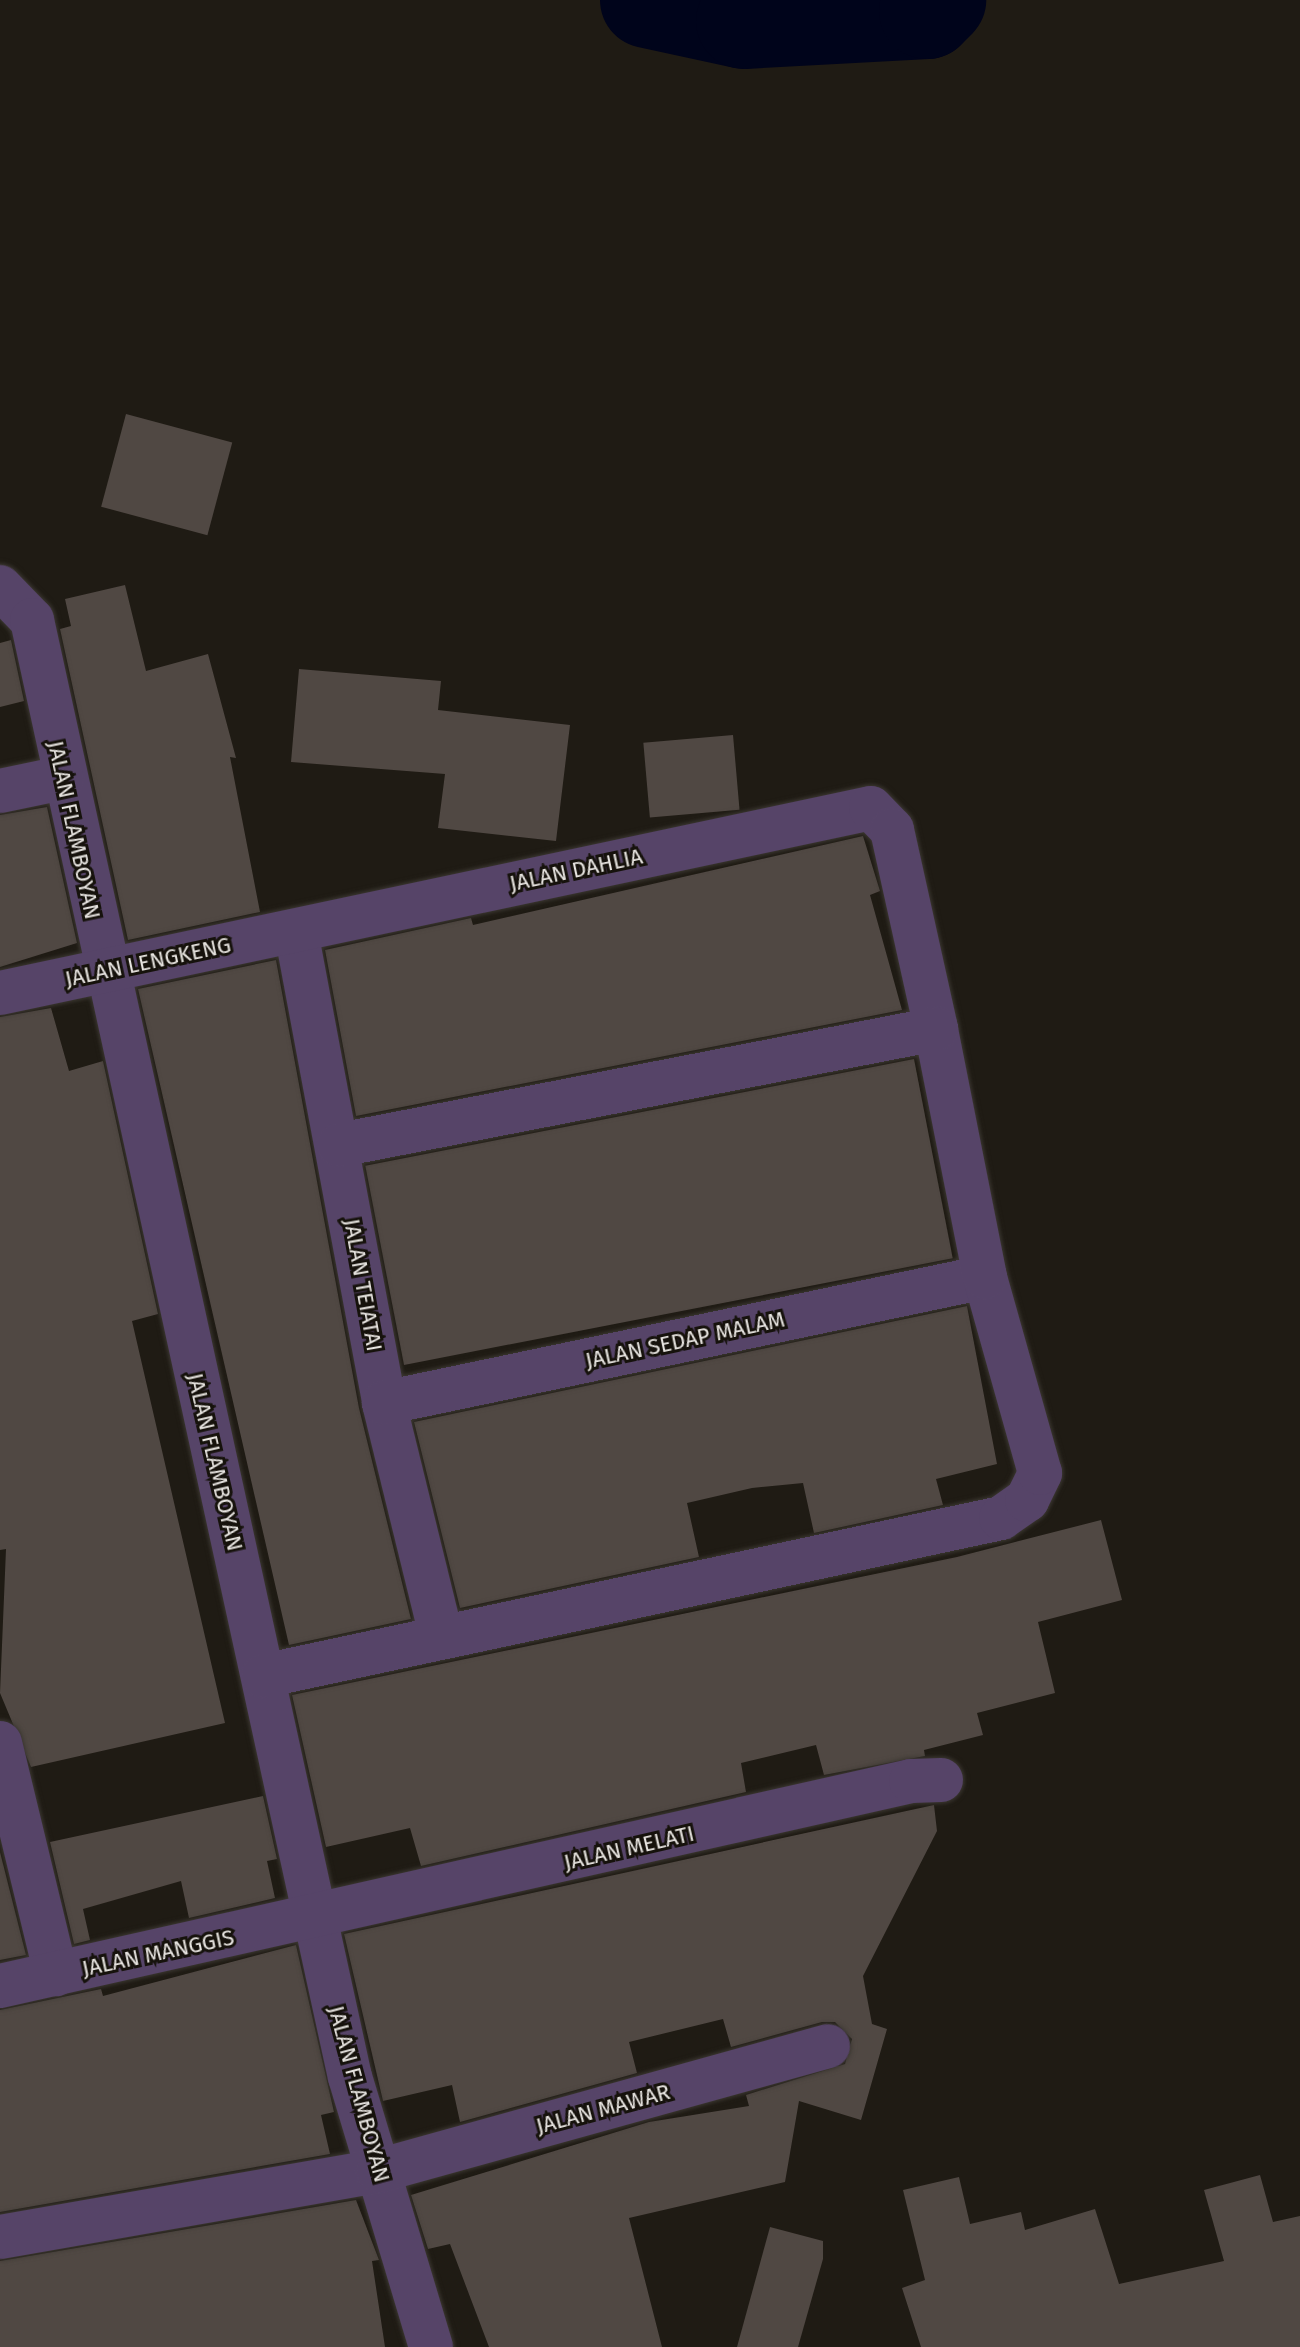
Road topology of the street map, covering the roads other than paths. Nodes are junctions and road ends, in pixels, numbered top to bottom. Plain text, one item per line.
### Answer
1 (0, 587) edge
2 (62, 778) junction
3 (0, 791) edge
4 (296, 931) junction
5 (105, 971) junction
6 (0, 993) edge
7 (936, 1029) junction
8 (339, 1145) junction
9 (985, 1277) junction
10 (384, 1403) junction
11 (441, 1635) junction
12 (263, 1676) junction
13 (0, 1743) edge
14 (941, 1780) dead end
15 (316, 1920) junction
16 (56, 1974) junction
17 (0, 1986) edge
18 (828, 2046) dead end
19 (378, 2171) junction
20 (0, 2237) edge
21 (431, 2347) edge

1 - 2 street, JALAN FLAMBOYAN
2 - 3 street
2 - 5 street, JALAN FLAMBOYAN
4 - 5 street, JALAN LENGKENG
4 - 7 street, JALAN DAHLIA
4 - 8 street, JALAN TEIATAI
5 - 6 street, JALAN LENGKENG
5 - 12 street, JALAN FLAMBOYAN
7 - 8 street
7 - 9 street
8 - 10 street, JALAN TEIATAI
9 - 10 street, JALAN SEDAP MALAM
9 - 11 street
10 - 11 street, JALAN TEIATAI
11 - 12 street
12 - 15 street, JALAN FLAMBOYAN
13 - 16 street
14 - 15 street, JALAN MELATI
15 - 16 street, JALAN MANGGIS
15 - 19 street, JALAN FLAMBOYAN
16 - 17 street, JALAN MANGGIS
18 - 19 street, JALAN MAWAR
19 - 20 street, JALAN MAWAR
19 - 21 street, JALAN FLAMBOYAN

